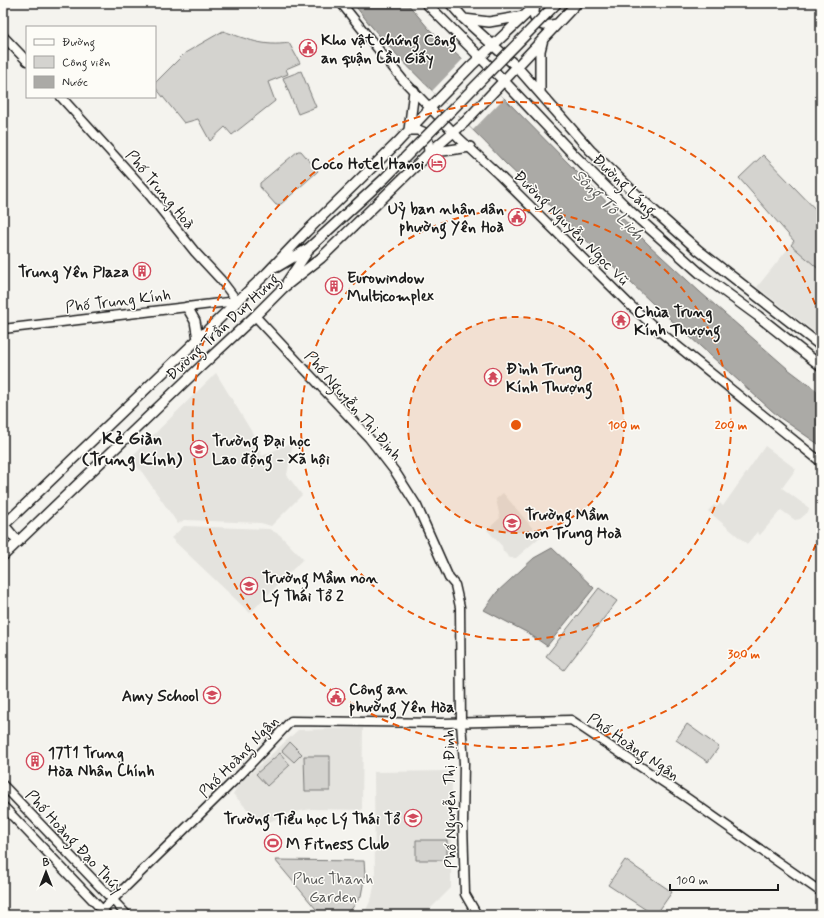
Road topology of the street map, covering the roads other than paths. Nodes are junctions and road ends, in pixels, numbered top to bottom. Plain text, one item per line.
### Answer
1 (341, 3) edge
2 (426, 3) edge
3 (450, 3) edge
4 (557, 3) edge
5 (577, 3) edge
6 (536, 4) edge
7 (524, 16) junction
8 (464, 19) junction
9 (556, 24) junction
10 (3, 36) edge
11 (544, 37) junction
12 (493, 45) junction
13 (481, 57) junction
14 (26, 59) edge
15 (517, 67) junction
16 (504, 81) junction
17 (414, 91) junction
18 (540, 93) junction
19 (62, 98) edge
20 (430, 108) junction
21 (409, 130) junction
22 (454, 132) junction
23 (470, 147) junction
24 (429, 153) junction
25 (310, 248) junction
26 (268, 273) junction
27 (283, 288) junction
28 (237, 301) junction
29 (187, 307) junction
30 (256, 316) junction
31 (3, 329) edge
32 (198, 339) junction
33 (821, 346) edge
34 (821, 366) edge
35 (821, 462) edge
36 (3, 526) edge
37 (18, 542) junction
38 (3, 556) edge
39 (461, 722) junction
40 (3, 785) edge
41 (3, 806) edge
42 (821, 892) edge
43 (112, 900) junction
44 (102, 913) edge
45 (126, 915) edge
46 (477, 915) edge

1 - 17 street, Đường Nguyễn Ngọc Vũ
2 - 13 main road, Đường Láng
3 - 8 main road, Đường Láng
4 - 25 main road, bridge
5 - 9 main road, Đường Trần Duy Hưng
6 - 7 main road, Đường Trần Duy Hưng
6 - 9 main road
7 - 8 main road
7 - 12 main road, Đường Trần Duy Hưng
8 - 12 main road, Đường Láng
9 - 11 main road, Đường Trần Duy Hưng
10 - 14 street
11 - 15 main road, Đường Trần Duy Hưng
11 - 18 main road
12 - 13 main road, Đường Trần Duy Hưng
12 - 15 main road, Đường Láng
13 - 16 main road, Đường Láng
13 - 20 main road, Đường Trần Duy Hưng
15 - 16 main road, Đường Trần Duy Hưng
15 - 18 main road, Đường Láng
16 - 22 main road, Đường Trần Duy Hưng
16 - 34 main road, Đường Láng
17 - 20 street, Đường Nguyễn Ngọc Vũ
17 - 21 main road
18 - 33 main road, Đường Láng
19 - 28 street, Phố Trung Hoà
20 - 21 main road, Đường Trần Duy Hưng
20 - 22 street, Đường Nguyễn Ngọc Vũ
21 - 24 main road
21 - 26 main road, Đường Trần Duy Hưng
22 - 23 street, Đường Nguyễn Ngọc Vũ
22 - 24 main road, Đường Trần Duy Hưng
23 - 24 main road
23 - 35 street, Đường Nguyễn Ngọc Vũ
24 - 27 main road, Đường Trần Duy Hưng
25 - 26 main road
25 - 27 main road
26 - 28 main road, Đường Trần Duy Hưng
27 - 30 main road, Đường Trần Duy Hưng
28 - 29 street, Phố Trung Kính
28 - 32 main road, Đường Trần Duy Hưng
29 - 31 street, Phố Trung Kính
29 - 32 main road
30 - 37 main road, Đường Trần Duy Hưng
30 - 39 street, Phố Nguyễn Thị Định
32 - 36 main road, Đường Trần Duy Hưng
36 - 37 main road
37 - 38 main road, Đường Trần Duy Hưng
39 - 42 street, Phố Hoàng Ngân
39 - 43 street, Phố Hoàng Ngân
39 - 46 street, Phố Nguyễn Thị Định
40 - 43 street, Phố Hoàng Đạo Thúy
41 - 44 street, Phố Hoàng Đạo Thúy
43 - 44 street, Phố Hoàng Ngân
43 - 45 street, Phố Hoàng Đạo Thúy

